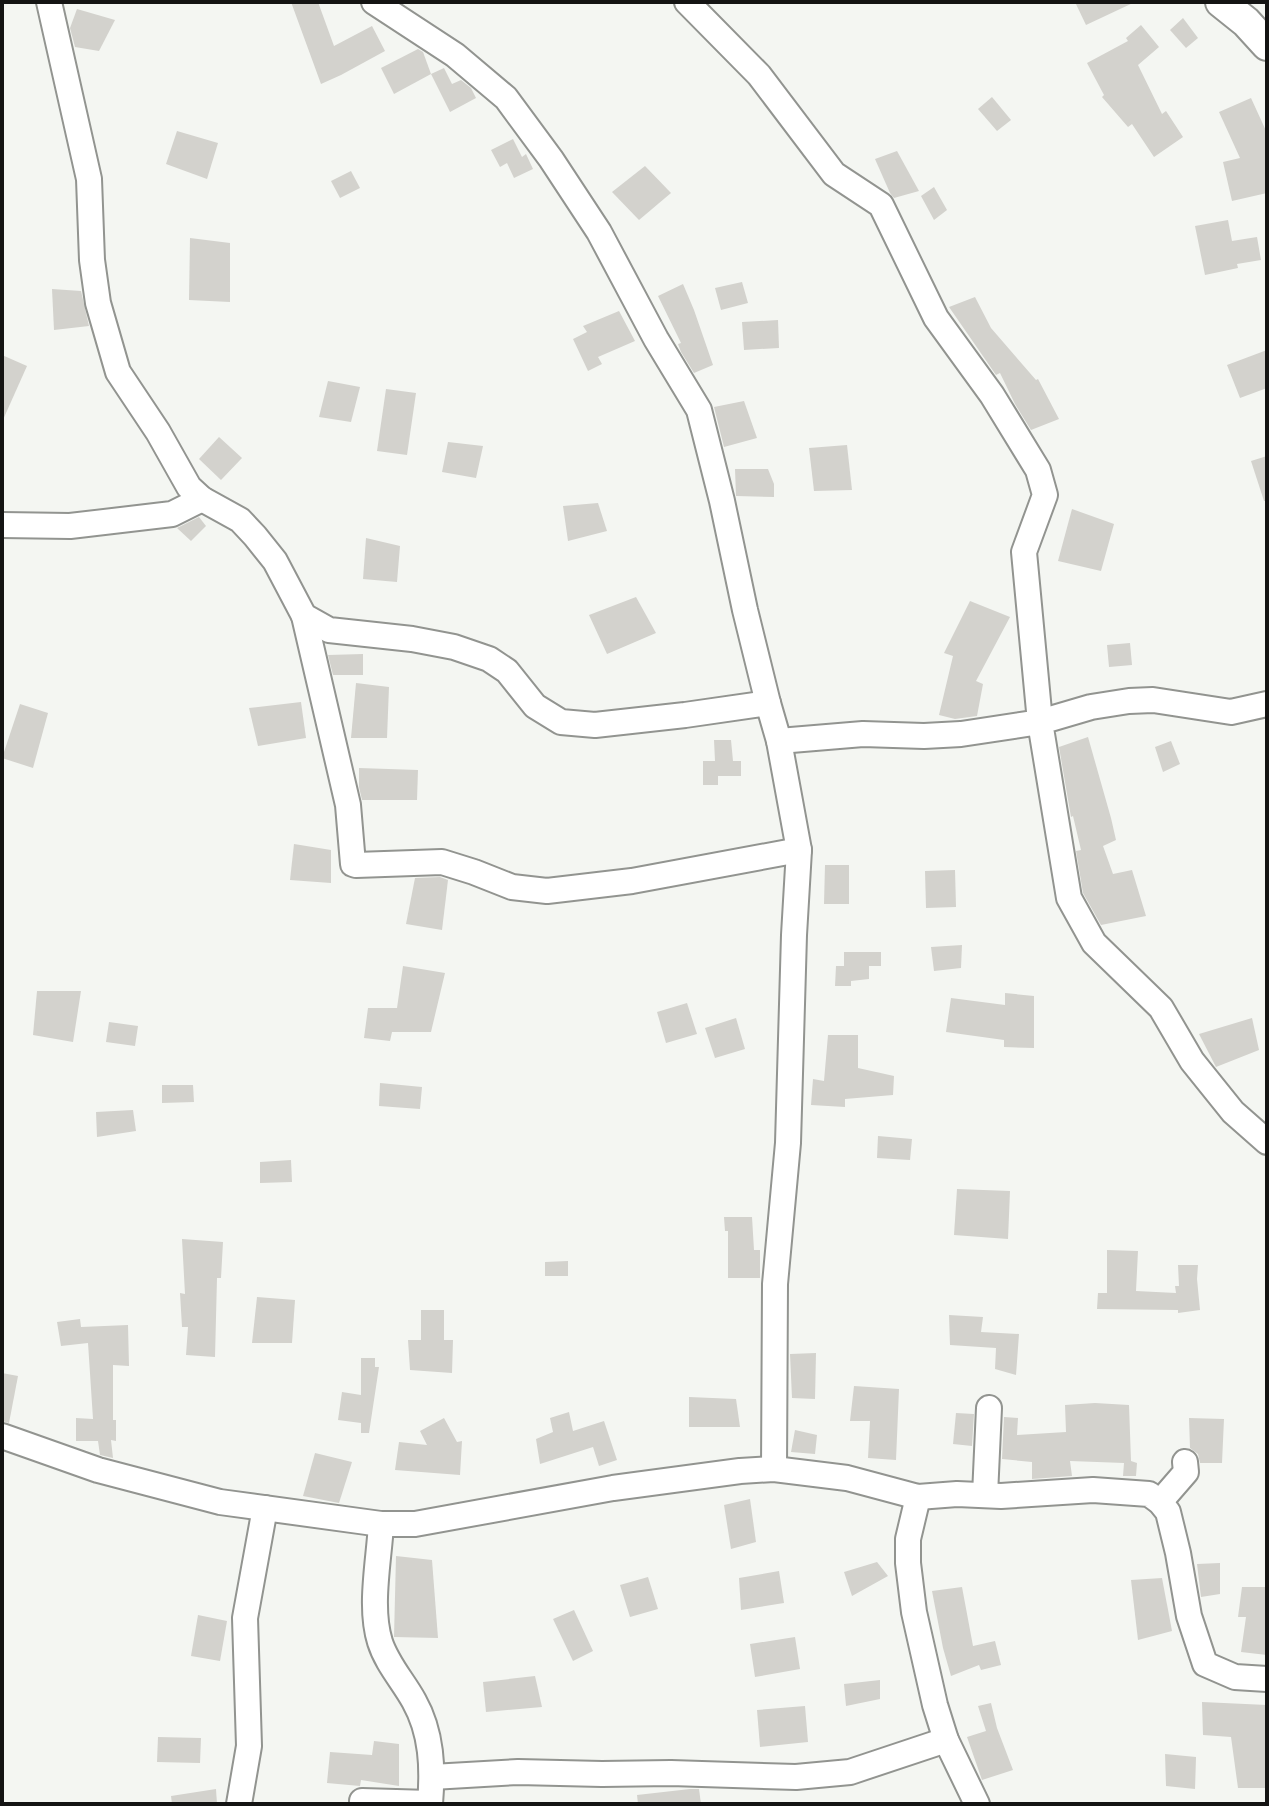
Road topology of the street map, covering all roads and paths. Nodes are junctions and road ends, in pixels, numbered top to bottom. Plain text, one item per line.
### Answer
1 (49, 2) edge
2 (374, 2) edge
3 (687, 2) edge
4 (1221, 2) edge
5 (1267, 45) edge
6 (202, 499) junction
7 (2, 525) edge
8 (304, 616) junction
9 (768, 703) junction
10 (1267, 704) edge
11 (1040, 722) junction
12 (779, 741) junction
13 (799, 850) junction
14 (1267, 1142) edge
15 (989, 1408) dead end
16 (2, 1436) edge
17 (1185, 1462) dead end
18 (774, 1469) junction
19 (985, 1495) junction
20 (918, 1497) junction
21 (1160, 1502) junction
22 (265, 1508) junction
23 (381, 1524) junction
24 (1267, 1679) edge
25 (946, 1740) junction
26 (432, 1777) junction
27 (362, 1801) dead end
28 (430, 1803) edge
29 (239, 1804) edge
30 (977, 1804) edge

1 - 6 street
2 - 9 street
3 - 11 street
4 - 5 main road
6 - 7 street
6 - 8 street
8 - 9 street
8 - 13 street
9 - 12 street
10 - 11 street
11 - 12 street
11 - 14 street
12 - 13 street
13 - 18 street
15 - 19 street
16 - 22 street
17 - 21 street
18 - 20 street
18 - 23 street
19 - 20 street
19 - 21 street
20 - 25 street
21 - 24 street
22 - 23 street
22 - 29 street
23 - 26 street
25 - 26 street
25 - 30 street
26 - 28 street
27 - 28 street

